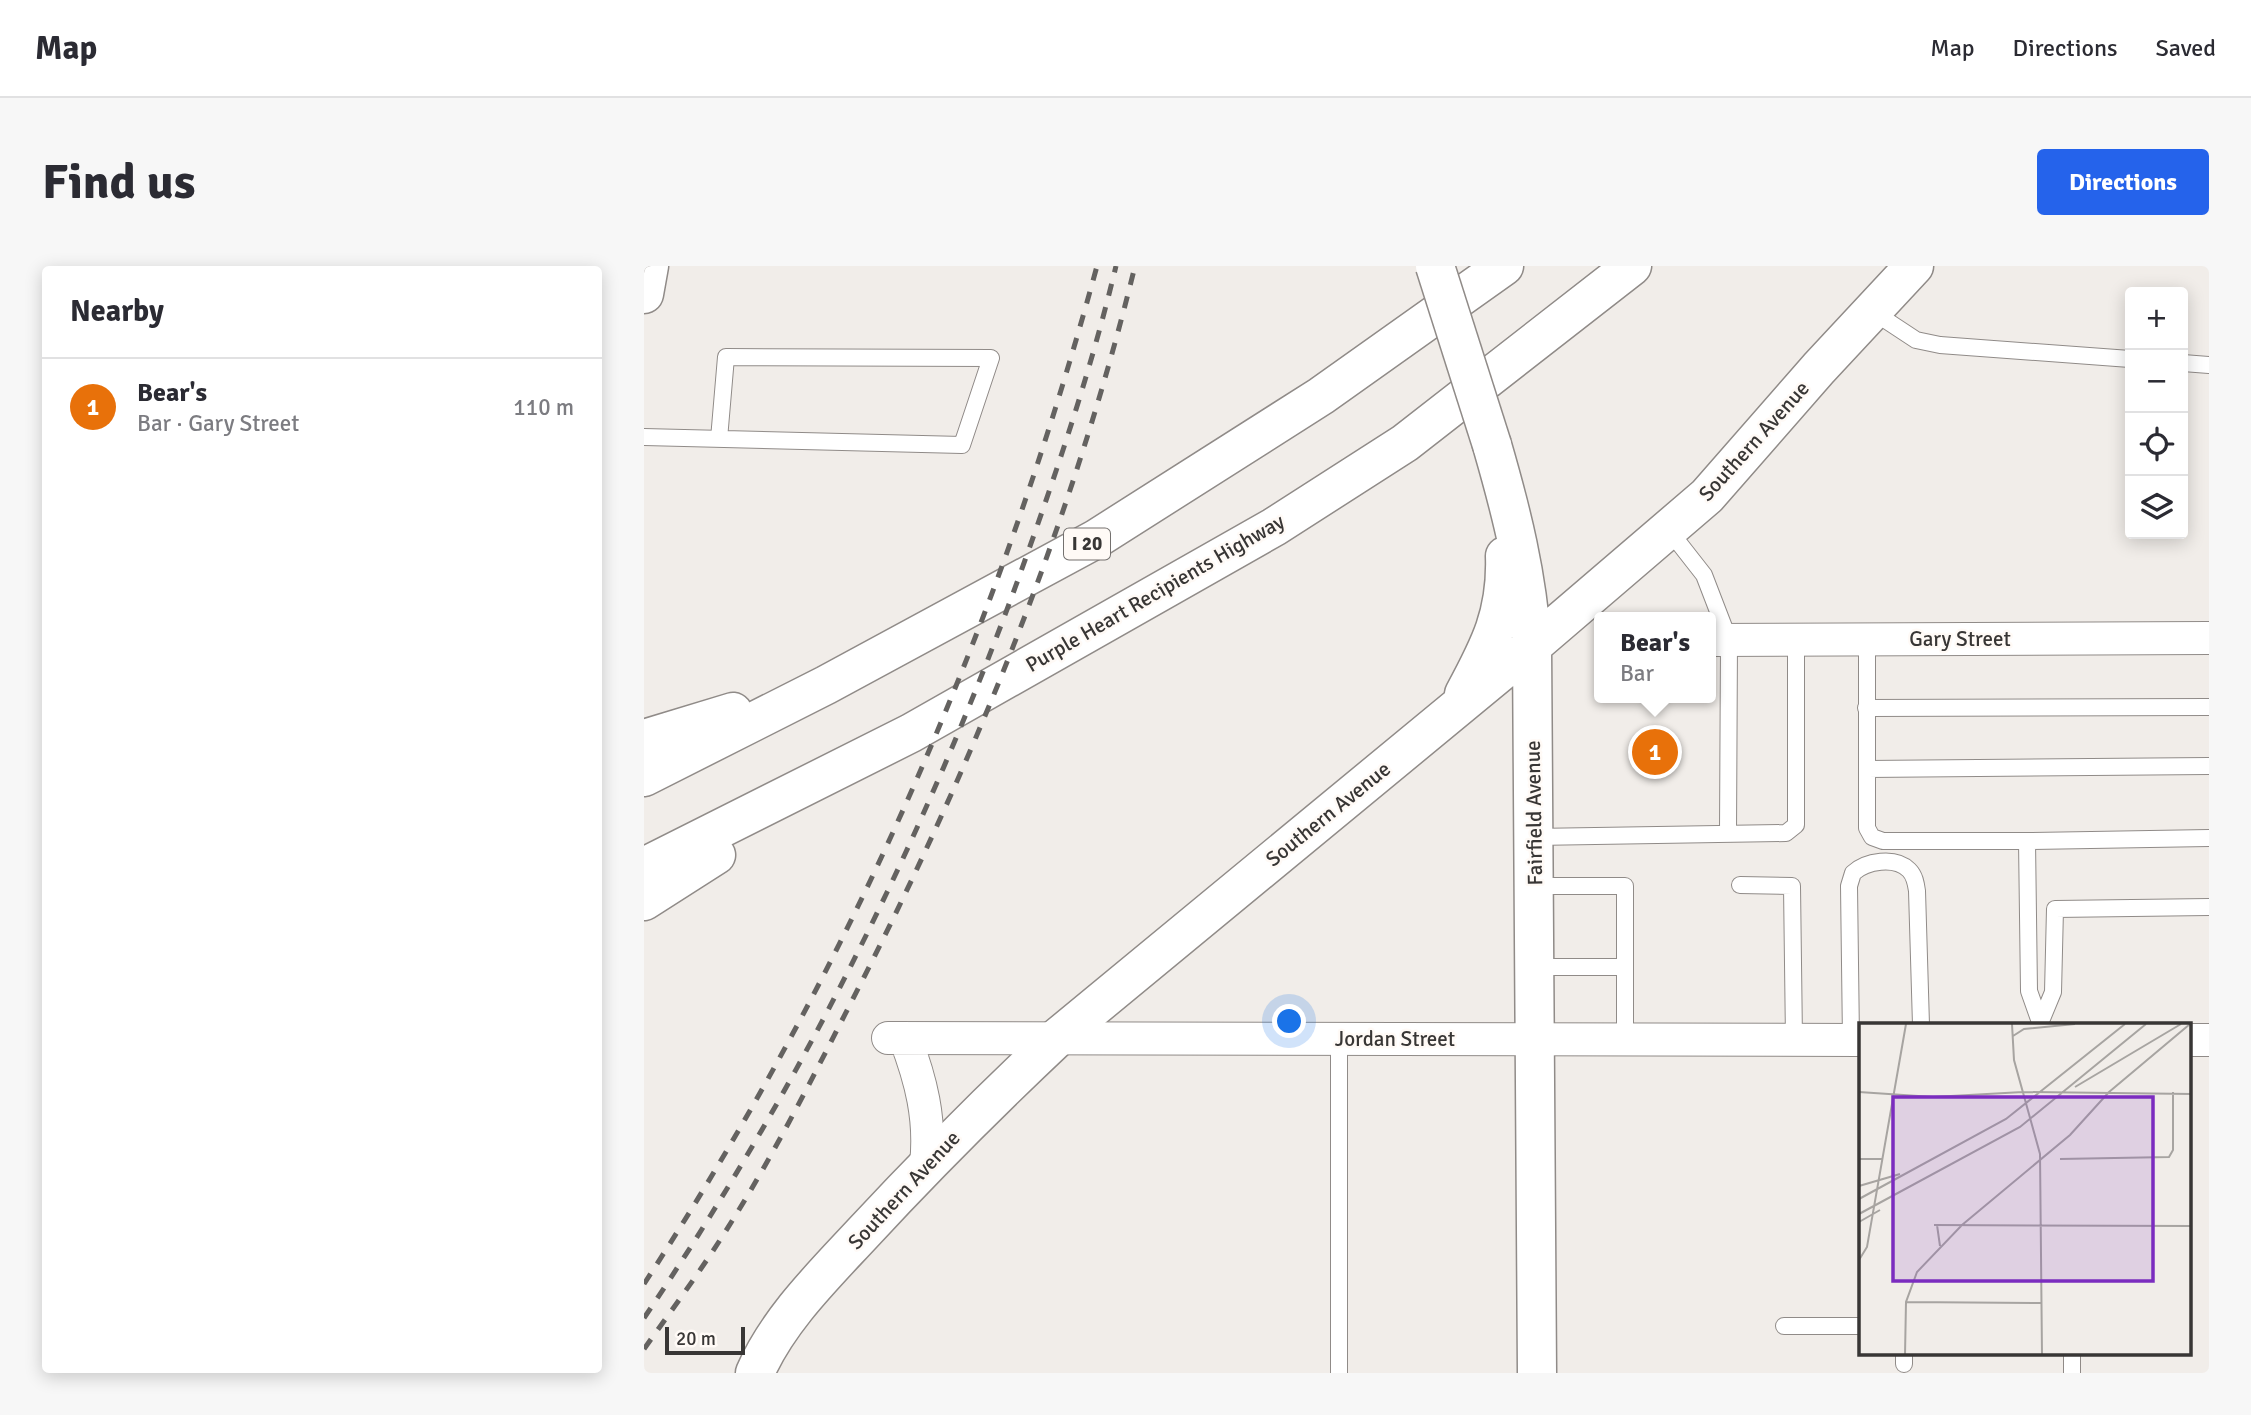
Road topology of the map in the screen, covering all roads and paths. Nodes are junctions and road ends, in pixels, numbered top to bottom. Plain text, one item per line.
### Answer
1 (649, 266) edge
2 (1435, 266) edge
3 (1504, 266) edge
4 (1632, 266) edge
5 (1914, 266) edge
6 (644, 294) edge
7 (1872, 311) junction
8 (2125, 359) edge
9 (2188, 363) edge
10 (2209, 365) edge
11 (644, 437) edge
12 (719, 439) junction
13 (1503, 484) junction
14 (1668, 528) junction
15 (1713, 612) edge
16 (2209, 638) edge
17 (1796, 639) junction
18 (1867, 639) junction
19 (1720, 640) edge
20 (1532, 646) junction
21 (826, 685) junction
22 (2209, 707) edge
23 (1866, 708) junction
24 (1455, 710) junction
25 (911, 733) junction
26 (644, 739) edge
27 (2209, 766) edge
28 (1867, 769) junction
29 (644, 777) edge
30 (1728, 834) junction
31 (1534, 836) junction
32 (2209, 838) edge
33 (2027, 841) junction
34 (644, 867) edge
35 (1534, 886) junction
36 (1740, 886) dead end
37 (644, 901) edge
38 (2209, 907) edge
39 (1536, 967) junction
40 (1625, 967) junction
41 (1921, 1023) edge
42 (2041, 1023) edge
43 (1058, 1037) junction
44 (1339, 1039) junction
45 (1537, 1039) junction
46 (1625, 1039) junction
47 (1794, 1040) junction
48 (1856, 1040) edge
49 (926, 1164) junction
50 (1859, 1325) edge
51 (1784, 1326) dead end
52 (755, 1373) edge
53 (1339, 1373) edge
54 (1537, 1373) edge

1 - 6 main road
2 - 13 main road, Fairfield Avenue, bridge
3 - 21 main road, I 20
4 - 25 main road, Purple Heart Recipients Highway
5 - 7 main road, Southern Avenue
7 - 8 lane
7 - 14 main road, Southern Avenue
9 - 10 lane
11 - 12 lane
12 - 12 lane
13 - 20 main road, Fairfield Avenue
13 - 24 main road
14 - 15 lane
14 - 20 main road, Southern Avenue
16 - 18 street, Gary Street
17 - 18 street, Gary Street
17 - 19 street, Gary Street
17 - 30 lane
18 - 23 lane
19 - 30 lane
20 - 24 main road, Southern Avenue
20 - 31 main road, Fairfield Avenue
21 - 26 main road
21 - 29 main road, I 20
22 - 23 lane
23 - 28 lane
24 - 43 main road, Southern Avenue
25 - 34 main road, Purple Heart Recipients Highway
25 - 37 main road
27 - 28 lane
28 - 33 lane
30 - 31 lane
31 - 35 main road, Fairfield Avenue
32 - 33 lane
33 - 42 lane
35 - 39 main road, Fairfield Avenue
35 - 40 lane
36 - 47 lane
38 - 42 lane
39 - 40 lane
39 - 45 main road, Fairfield Avenue
40 - 46 lane
41 - 48 lane
43 - 44 street, Jordan Street
43 - 49 main road, Southern Avenue
43 - 49 street, Jordan Street
44 - 45 street, Jordan Street
44 - 53 lane
45 - 46 street, Jordan Street
45 - 54 main road, Fairfield Avenue
46 - 47 street, Jordan Street
47 - 48 street, Jordan Street
49 - 52 main road, Southern Avenue
50 - 51 lane

